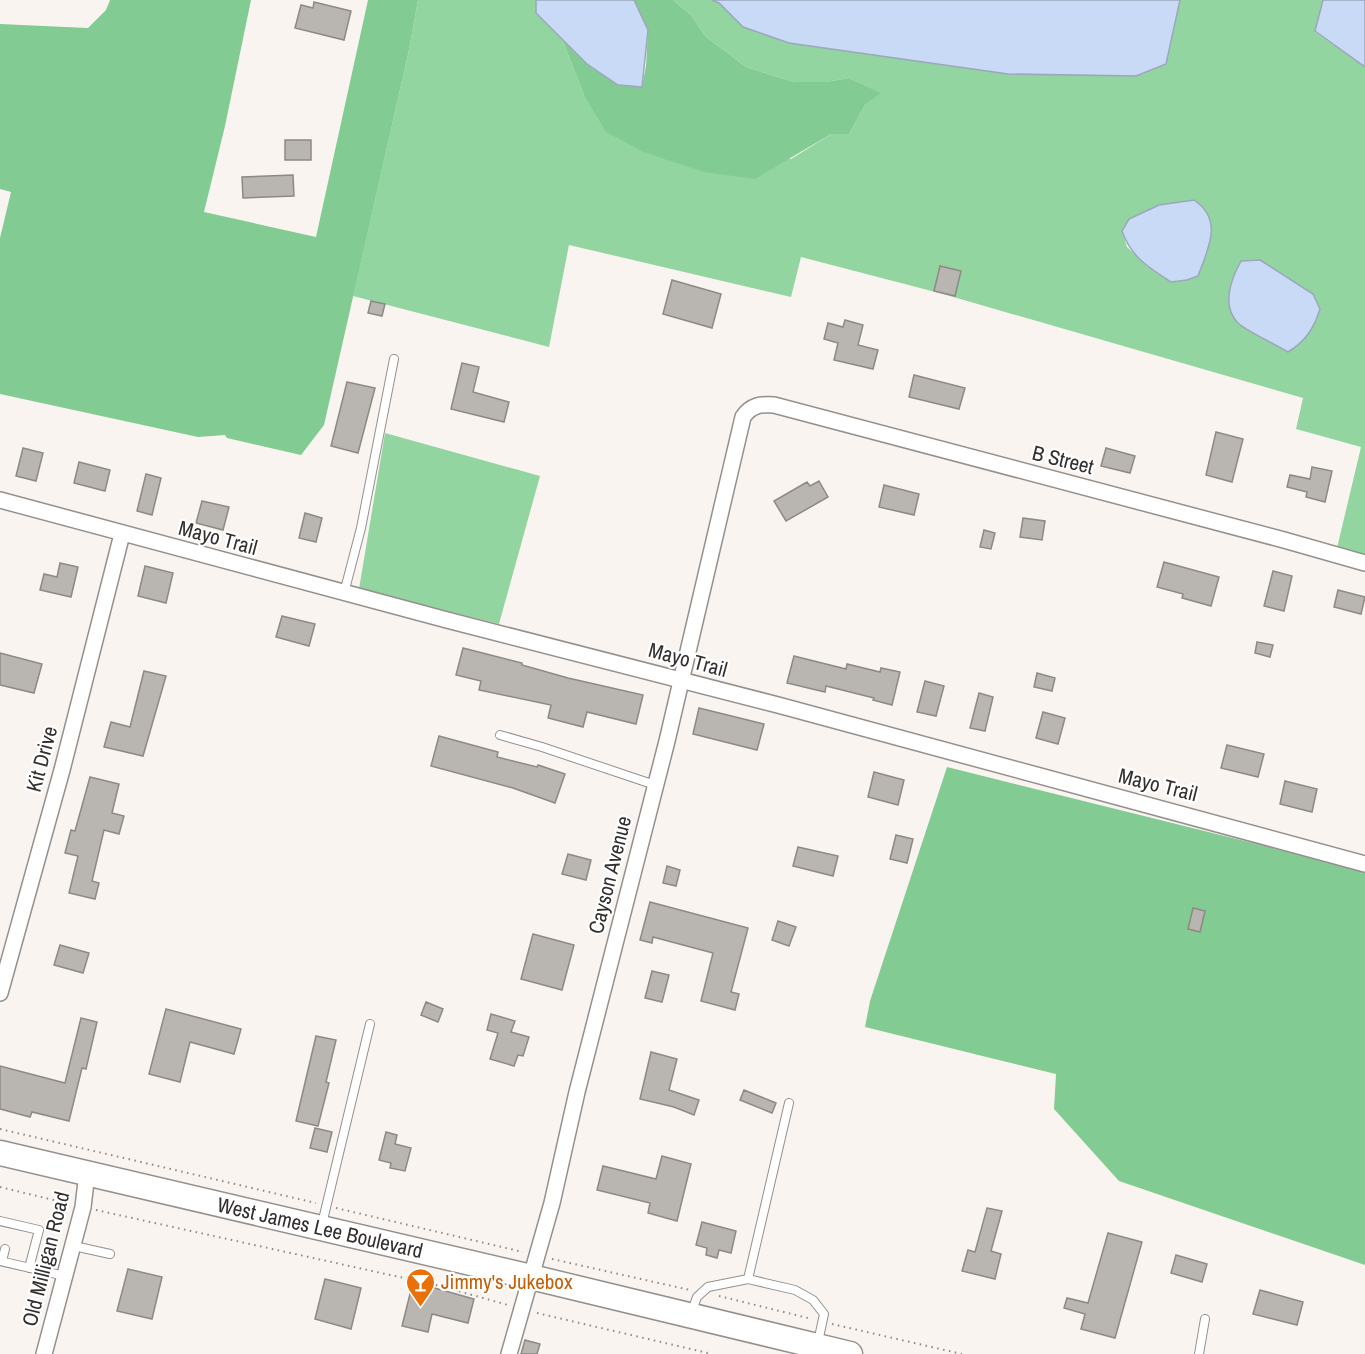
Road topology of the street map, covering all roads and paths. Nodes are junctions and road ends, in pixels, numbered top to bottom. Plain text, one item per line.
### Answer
1 (394, 359) dead end
2 (752, 408) joint
3 (0, 500) edge
4 (122, 534) junction
5 (1365, 563) edge
6 (344, 593) junction
7 (681, 681) junction
8 (500, 735) dead end
9 (655, 785) junction
10 (1365, 864) edge
11 (0, 993) edge
12 (369, 1024) dead end
13 (789, 1103) dead end
14 (0, 1129) edge
15 (0, 1153) edge
16 (87, 1173) junction
17 (0, 1187) edge
18 (83, 1207) junction
19 (323, 1217) junction
20 (0, 1221) edge
21 (11, 1224) junction
22 (8, 1234) dead end
23 (74, 1246) junction
24 (4, 1249) dead end
25 (110, 1254) dead end
26 (1, 1261) edge
27 (534, 1266) junction
28 (29, 1268) junction
29 (65, 1276) junction
30 (748, 1279) junction
31 (702, 1292) junction
32 (522, 1309) junction
33 (691, 1317) junction
34 (1205, 1318) dead end
35 (822, 1322) junction
36 (816, 1346) junction
37 (44, 1354) edge
38 (509, 1354) edge
39 (712, 1354) edge
40 (850, 1354) edge
41 (962, 1354) edge
42 (1199, 1354) edge

1 - 6 lane
2 - 5 street, B Street
2 - 7 street, Cayson Avenue
3 - 4 street, Mayo Trail
4 - 6 street, Mayo Trail
4 - 11 street, Kit Drive
6 - 7 street, Mayo Trail
7 - 9 street, Cayson Avenue
7 - 10 street, Mayo Trail
8 - 9 lane
9 - 27 street, Cayson Avenue
12 - 19 lane
13 - 30 lane
14 - 19 path
15 - 16 main road, West James Lee Boulevard
16 - 18 street, Old Milligan Road
16 - 19 main road, West James Lee Boulevard
17 - 18 path
18 - 23 street, Old Milligan Road
18 - 32 path
19 - 27 main road, West James Lee Boulevard
19 - 27 path
20 - 21 lane
21 - 22 lane
21 - 28 lane
23 - 25 lane
23 - 29 street, Old Milligan Road
24 - 26 lane
26 - 28 lane
27 - 31 path
27 - 32 street, Cayson Avenue
27 - 33 main road, West James Lee Boulevard
28 - 29 lane
29 - 37 street, Old Milligan Road
30 - 31 lane
30 - 35 lane
31 - 33 lane
31 - 35 path
32 - 38 street, Cayson Avenue
32 - 39 path
33 - 36 main road, West James Lee Boulevard
34 - 42 lane
35 - 36 lane
35 - 41 path
36 - 40 main road, West James Lee Boulevard

